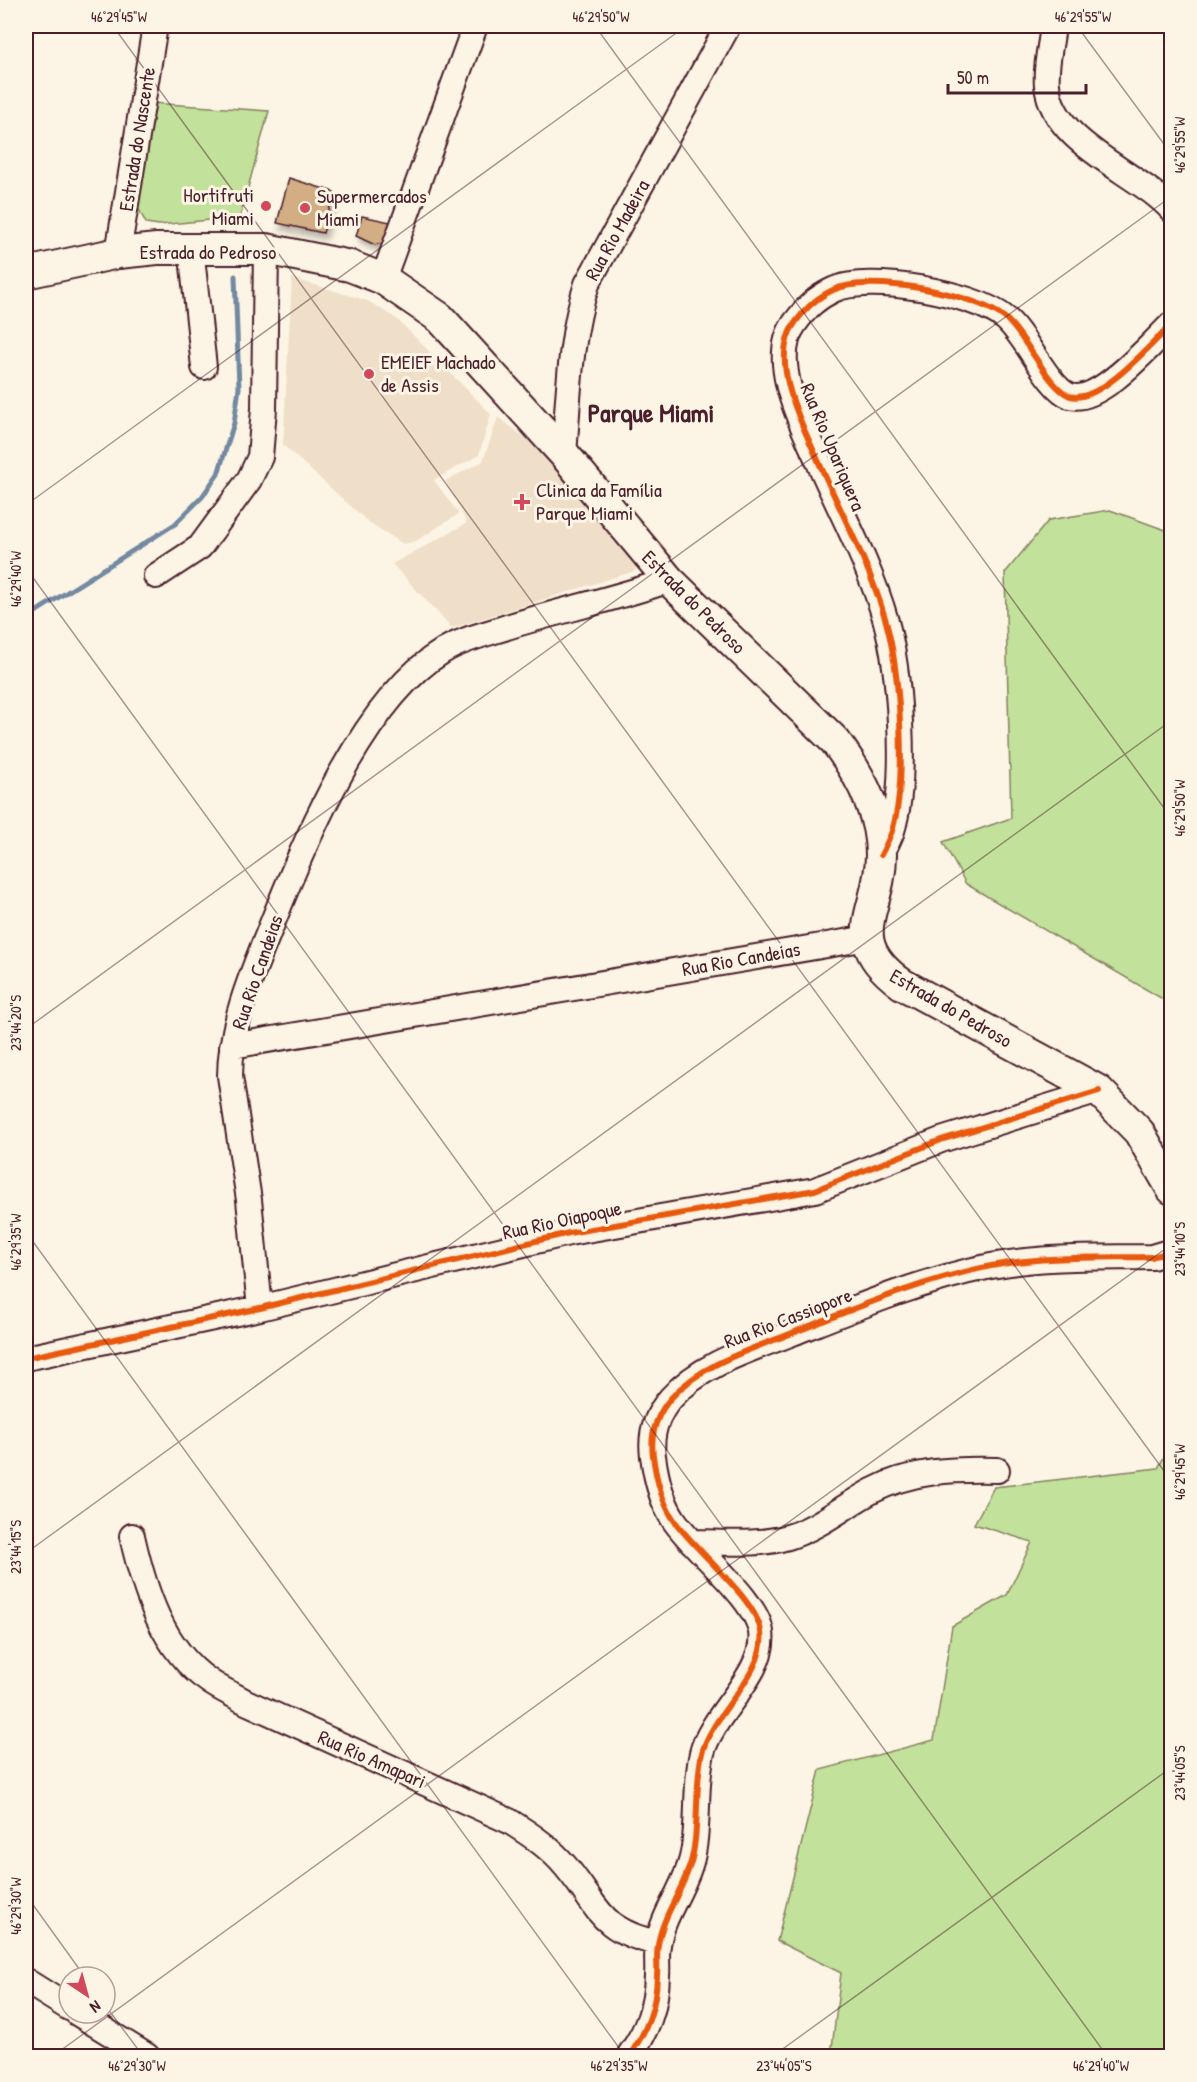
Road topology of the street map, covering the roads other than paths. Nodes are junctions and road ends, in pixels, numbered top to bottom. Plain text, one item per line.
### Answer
1 (155, 26) edge
2 (476, 26) edge
3 (728, 26) edge
4 (1053, 26) edge
5 (1172, 210) edge
6 (191, 248) junction
7 (266, 249) junction
8 (118, 253) junction
9 (26, 273) edge
10 (383, 279) junction
11 (1172, 324) edge
12 (204, 367) dead end
13 (564, 454) junction
14 (156, 576) dead end
15 (669, 580) junction
16 (881, 855) junction
17 (868, 938) junction
18 (232, 1046) junction
19 (1099, 1091) junction
20 (1172, 1189) edge
21 (1172, 1251) edge
22 (260, 1308) junction
23 (26, 1358) edge
24 (997, 1470) dead end
25 (132, 1536) dead end
26 (692, 1542) junction
27 (658, 1943) junction
28 (26, 1981) edge
29 (57, 2000) edge
30 (96, 2025) edge
31 (147, 2056) edge
32 (629, 2056) edge

1 - 8 street, Estrada do Nascente
2 - 10 street
3 - 13 street, Rua Rio Madeira
4 - 5 street
6 - 7 main road, Estrada do Pedroso
6 - 8 main road, Estrada do Pedroso
6 - 12 street
7 - 10 main road, Estrada do Pedroso
7 - 14 street
8 - 9 main road, Estrada do Pedroso
10 - 13 main road, Estrada do Pedroso
11 - 16 street, Rua Rio Upariquera
13 - 15 main road, Estrada do Pedroso
15 - 16 main road, Estrada do Pedroso
15 - 18 street, Rua Rio Candeias
16 - 17 main road, Estrada do Pedroso
17 - 18 street, Rua Rio Candeias
17 - 19 main road, Estrada do Pedroso
18 - 22 street
19 - 20 main road, Estrada do Pedroso
19 - 22 street, Rua Rio Oiapoque
21 - 26 street, Rua Rio Cassiopore
22 - 23 street, Rua Rio Oiapoque
24 - 26 street
25 - 27 street, Rua Rio Amapari
26 - 27 street, Rua Rio Cassiopore
27 - 32 street
28 - 29 street
30 - 31 street

